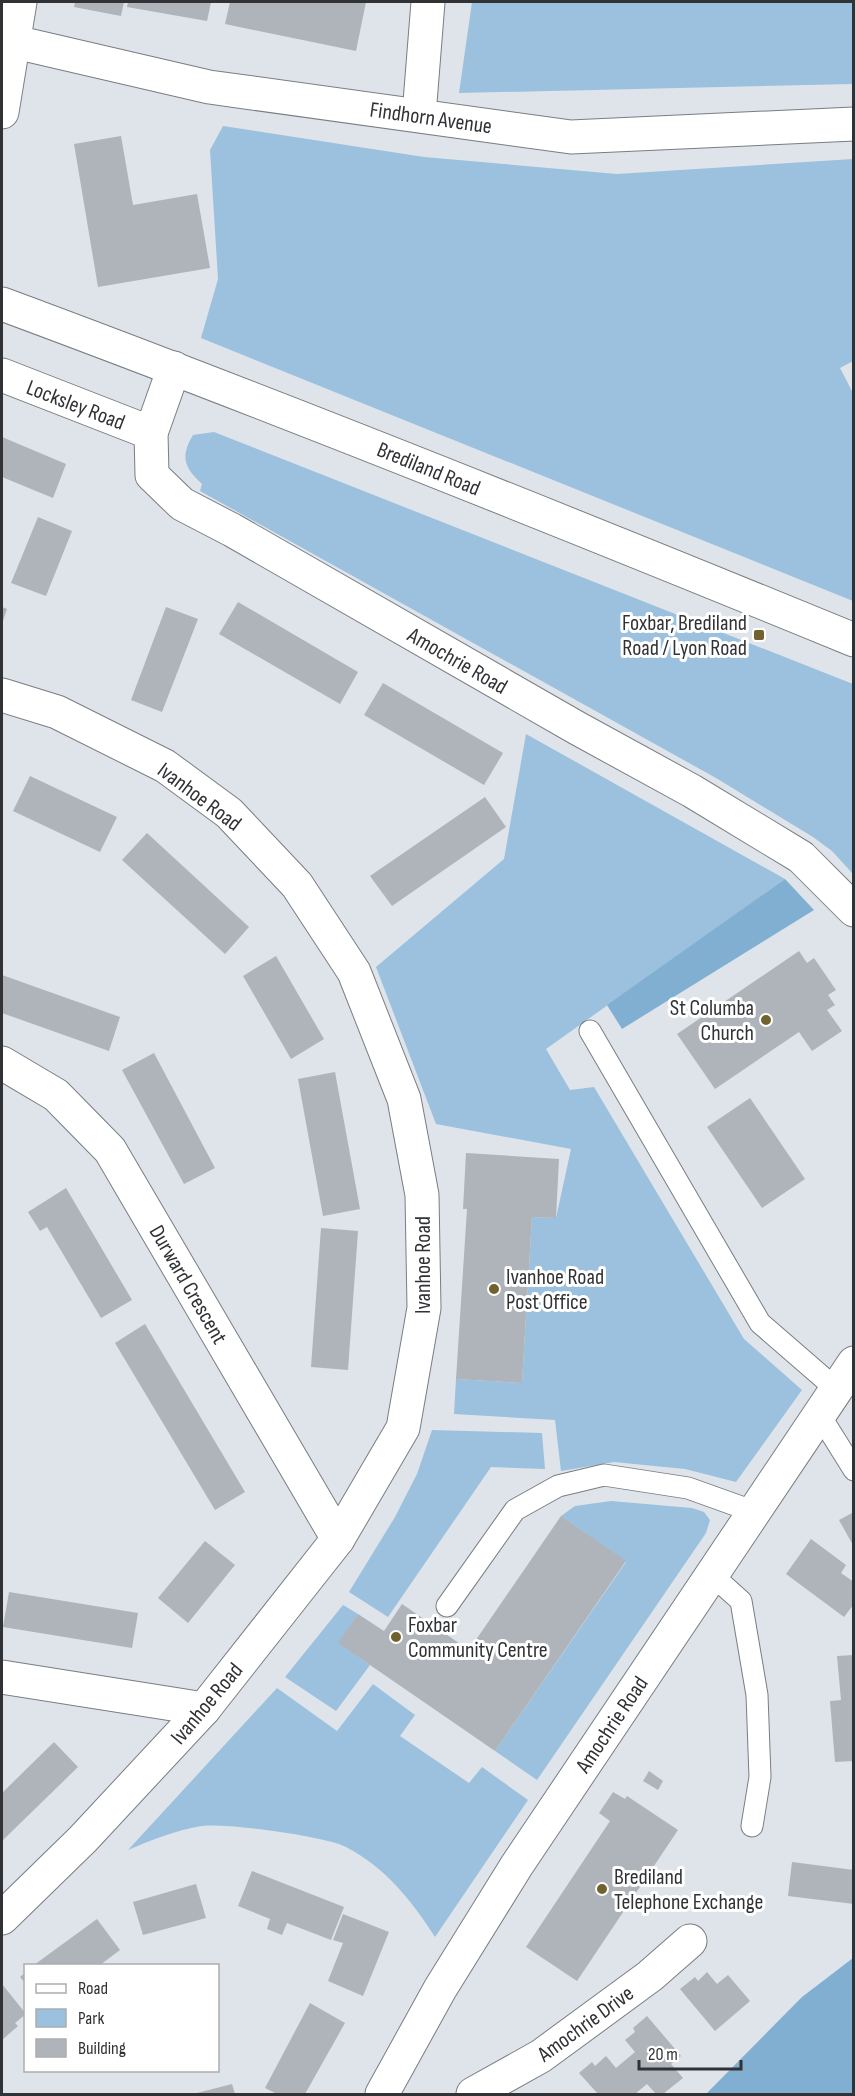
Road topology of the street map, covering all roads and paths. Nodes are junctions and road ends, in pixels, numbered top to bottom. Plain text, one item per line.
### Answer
1 (20, 2) edge
2 (428, 2) edge
3 (15, 42) junction
4 (2, 112) edge
5 (419, 115) junction
6 (854, 124) edge
7 (2, 303) edge
8 (174, 368) junction
9 (2, 375) edge
10 (151, 433) junction
11 (854, 640) edge
12 (2, 695) edge
13 (854, 910) edge
14 (590, 1031) dead end
15 (2, 1063) edge
16 (836, 1388) edge
17 (854, 1470) edge
18 (755, 1512) junction
19 (338, 1539) junction
20 (711, 1574) junction
21 (447, 1606) dead end
22 (2, 1677) edge
23 (204, 1709) junction
24 (752, 1826) dead end
25 (2, 1918) edge
26 (690, 1941) dead end
27 (382, 2094) edge
28 (473, 2094) edge

1 - 3 street
2 - 5 street
3 - 4 street
3 - 5 street, Findhorn Avenue
5 - 6 street, Findhorn Avenue
7 - 8 street, Brediland Road
8 - 10 street, Amochrie Road
8 - 11 street, Brediland Road
9 - 10 street, Locksley Road
10 - 13 street, Amochrie Road
12 - 19 street, Ivanhoe Road
14 - 16 lane
15 - 19 street, Durward Crescent
16 - 17 lane
16 - 18 street, Amochrie Road
18 - 20 street, Amochrie Road
18 - 21 lane
19 - 23 street, Ivanhoe Road
20 - 24 lane
20 - 27 street, Amochrie Road
22 - 23 street
23 - 25 street, Ivanhoe Road
26 - 28 street, Amochrie Drive

